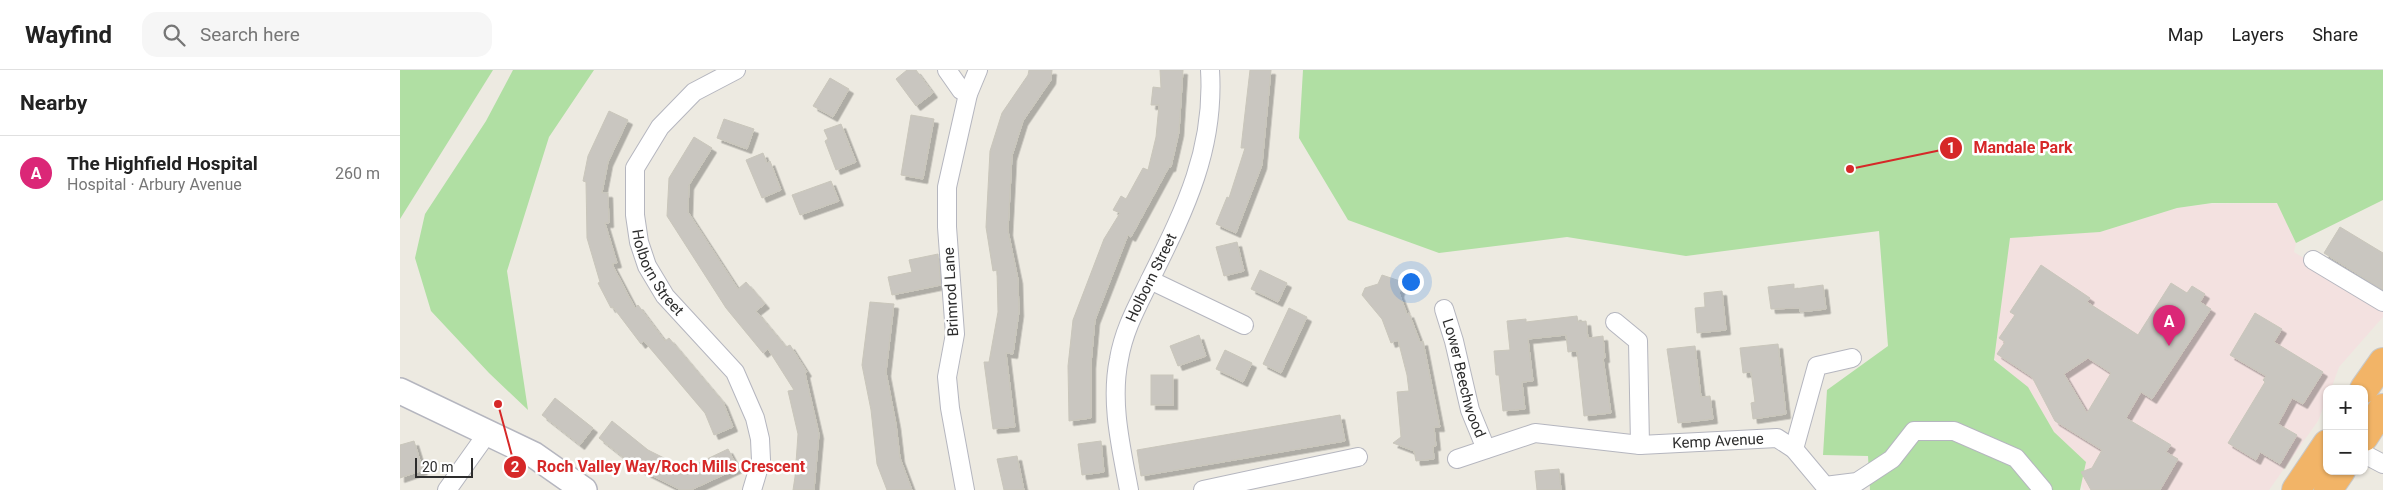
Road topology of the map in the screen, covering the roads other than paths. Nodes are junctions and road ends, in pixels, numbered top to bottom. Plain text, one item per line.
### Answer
1 (736, 70) edge
2 (947, 70) edge
3 (978, 70) edge
4 (1210, 70) edge
5 (968, 94) junction
6 (2314, 260) dead end
7 (1150, 280) junction
8 (2383, 302) edge
9 (1444, 309) dead end
10 (1615, 322) dead end
11 (1244, 325) dead end
12 (1852, 358) dead end
13 (2383, 362) edge
14 (2367, 385) edge
15 (400, 390) edge
16 (2383, 408) edge
17 (489, 431) junction
18 (2368, 431) edge
19 (1640, 445) junction
20 (1486, 448) junction
21 (1794, 450) junction
22 (2323, 450) edge
23 (2368, 456) edge
24 (1358, 457) dead end
25 (1457, 460) dead end
26 (2383, 464) edge
27 (2339, 475) edge
28 (1824, 488) edge
29 (447, 490) edge
30 (584, 490) edge
31 (752, 490) edge
32 (965, 490) edge
33 (1129, 490) edge
34 (1203, 490) edge
35 (2043, 490) edge
36 (2296, 490) edge
37 (2328, 490) edge

1 - 31 street, Holborn Street
2 - 5 street
3 - 5 street, Brimrod Lane
4 - 7 street, Holborn Street
5 - 32 street, Brimrod Lane
6 - 8 street
7 - 11 street
7 - 33 street, Holborn Street
9 - 20 street, Lower Beechwood
10 - 19 street
12 - 21 street
13 - 14 highway
15 - 17 main road
16 - 18 highway
17 - 29 street
17 - 30 main road
19 - 20 street, Kemp Avenue
19 - 21 street, Kemp Avenue
20 - 25 street, Kemp Avenue
21 - 28 street, Kemp Avenue
22 - 36 highway
23 - 26 street
24 - 34 street
27 - 37 highway
28 - 35 street, Kemp Avenue

